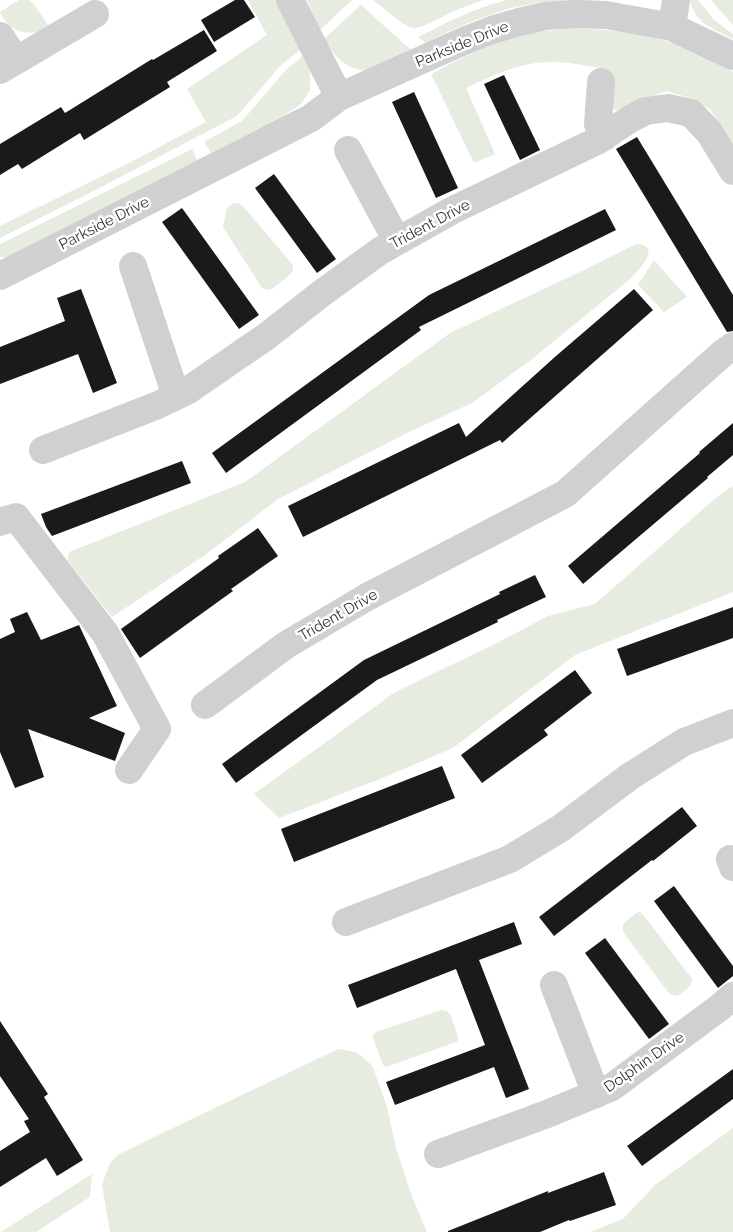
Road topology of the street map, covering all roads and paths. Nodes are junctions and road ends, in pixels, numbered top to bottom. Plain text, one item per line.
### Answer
1 (290, 0) edge
2 (676, 0) edge
3 (95, 14) dead end
4 (672, 27) junction
5 (0, 36) edge
6 (733, 56) edge
7 (8, 65) edge
8 (601, 82) dead end
9 (339, 97) junction
10 (604, 137) junction
11 (348, 150) dead end
12 (733, 171) edge
13 (396, 241) junction
14 (134, 266) dead end
15 (0, 276) edge
16 (733, 346) edge
17 (176, 396) junction
18 (43, 450) dead end
19 (0, 522) edge
20 (205, 705) dead end
21 (733, 723) edge
22 (130, 770) dead end
23 (346, 922) dead end
24 (554, 985) dead end
25 (733, 996) edge
26 (596, 1094) junction
27 (438, 1154) dead end

1 - 9 street
2 - 4 street
3 - 7 street
4 - 6 street, Parkside Drive
4 - 9 street, Parkside Drive
5 - 7 street
8 - 10 street
9 - 15 street, Parkside Drive
10 - 12 street, Trident Drive
10 - 13 street, Trident Drive
11 - 13 street
13 - 17 street, Trident Drive
14 - 17 street
16 - 20 street, Trident Drive
17 - 18 street, Trident Drive
19 - 22 street
21 - 23 street
24 - 26 street
25 - 26 street, Dolphin Drive
26 - 27 street, Dolphin Drive

